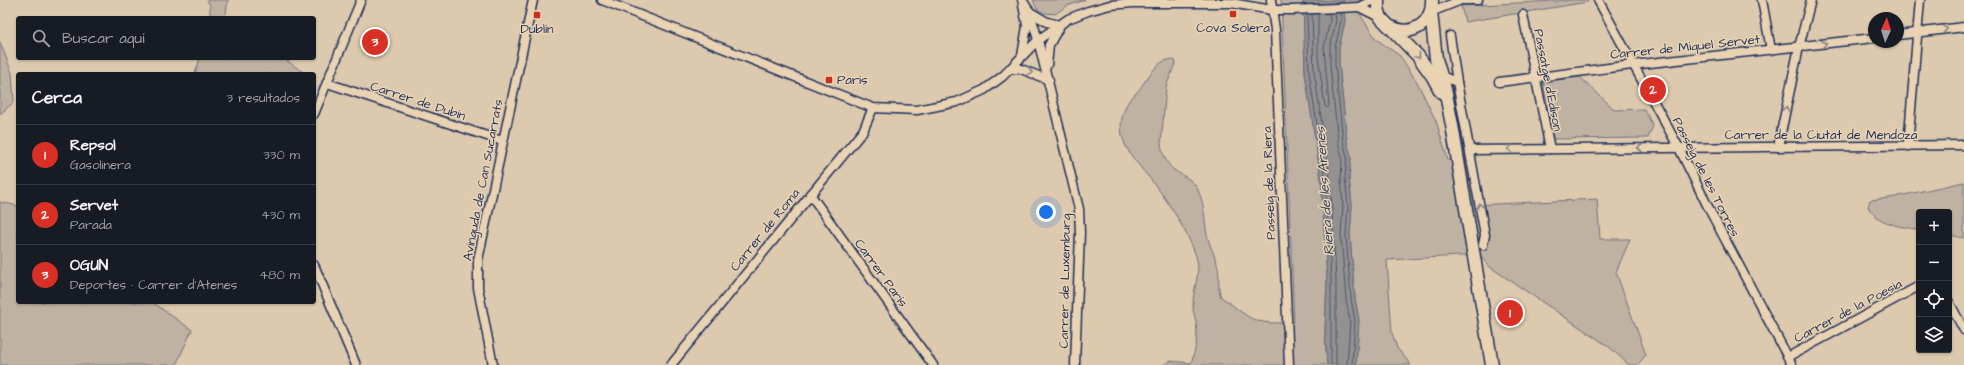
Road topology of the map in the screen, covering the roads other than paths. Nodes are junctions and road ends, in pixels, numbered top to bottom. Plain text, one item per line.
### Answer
1 (361, 0) edge
2 (533, 0) edge
3 (602, 0) edge
4 (1022, 0) edge
5 (1263, 0) edge
6 (1270, 0) edge
7 (1373, 0) edge
8 (1378, 0) edge
9 (1457, 0) edge
10 (1478, 0) edge
11 (1762, 0) edge
12 (1811, 0) edge
13 (1920, 0) edge
14 (1601, 1) edge
15 (1246, 2) edge
16 (1432, 6) edge
17 (1359, 7) junction
18 (1269, 9) junction
19 (1030, 12) junction
20 (1523, 15) dead end
21 (1381, 18) junction
22 (1060, 24) junction
23 (1964, 27) edge
24 (1391, 28) junction
25 (1918, 33) junction
26 (1904, 34) edge
27 (1450, 36) dead end
28 (1868, 39) edge
29 (1038, 40) junction
30 (1799, 47) junction
31 (1772, 50) junction
32 (1022, 56) junction
33 (1632, 64) junction
34 (1009, 69) junction
35 (1046, 69) junction
36 (1441, 76) junction
37 (1535, 78) junction
38 (1049, 80) junction
39 (1457, 82) junction
40 (1499, 82) dead end
41 (327, 83) junction
42 (1447, 106) junction
43 (873, 108) junction
44 (316, 109) edge
45 (502, 141) junction
46 (1964, 145) edge
47 (1908, 146) junction
48 (1778, 147) junction
49 (1679, 148) junction
50 (1550, 149) junction
51 (1470, 150) junction
52 (810, 194) junction
53 (1483, 245) dead end
54 (316, 270) edge
55 (1916, 288) edge
56 (1952, 308) edge
57 (1964, 330) edge
58 (1788, 357) junction
59 (356, 365) edge
60 (493, 365) edge
61 (671, 365) edge
62 (933, 365) edge
63 (1075, 365) edge
64 (1289, 365) edge
65 (1492, 365) edge
66 (1792, 365) edge

1 - 41 street
2 - 45 street, Avinguda de Can Sucarrats
3 - 43 street
4 - 19 street, Carrer de Luxemburg
4 - 32 street, Carrer de Luxemburg
5 - 18 street, Passeig de la Riera
6 - 18 street, Passeig de la Riera
7 - 17 street
8 - 21 main road
9 - 10 street
9 - 16 street
11 - 31 street
12 - 30 street
13 - 25 street
14 - 33 street, Passeig de les Torres
15 - 18 street
15 - 22 street
16 - 24 main road
16 - 36 main road
17 - 18 street
17 - 21 street
18 - 64 street, Passeig de la Riera
19 - 22 street, Carrer de Luxemburg
19 - 29 street, Carrer de Luxemburg
20 - 37 street, Passatge d'Edison
21 - 24 main road
22 - 29 street
22 - 35 street, Carrer de Luxemburg
25 -> 23 street
24 -> 42 main road
25 - 26 street
25 - 47 street
27 - 39 street
30 -> 28 street, Carrer de Miquel Servet
29 - 32 street
29 - 35 street, Carrer de Luxemburg
30 - 31 street, Carrer de Miquel Servet
48 -> 30 street
31 - 33 street, Carrer de Miquel Servet
32 - 34 street
33 - 37 street, Carrer de Miquel Servet
33 - 49 street, Passeig de les Torres
34 -> 38 street
34 - 43 street
35 - 38 street, Carrer de Luxemburg
36 - 39 street
36 - 42 main road
37 - 40 street, Carrer de Miquel Servet
37 - 50 street, Passatge d'Edison
38 - 63 street, Carrer de Luxemburg
39 - 51 street
41 - 44 street
41 - 45 street, Carrer de Dubín
42 - 65 main road
43 - 52 street, Carrer de Roma
45 - 60 street, Avinguda de Can Sucarrats
46 - 47 street, Carrer de la Ciutat de Mendoza
47 - 48 street, Carrer de la Ciutat de Mendoza
48 - 49 street, Carrer de la Ciutat de Mendoza
49 -> 50 street, Carrer de la Ciutat de Mendoza
49 - 58 street, Passeig de les Torres
50 -> 51 street, Carrer de la Ciutat de Mendoza
53 -> 51 street
52 - 61 street, Carrer de Roma
52 - 62 street, Carrer París
54 - 59 street
55 - 58 street, Carrer de la Poesia
56 - 57 street
58 - 66 street, Passeig de les Torres

